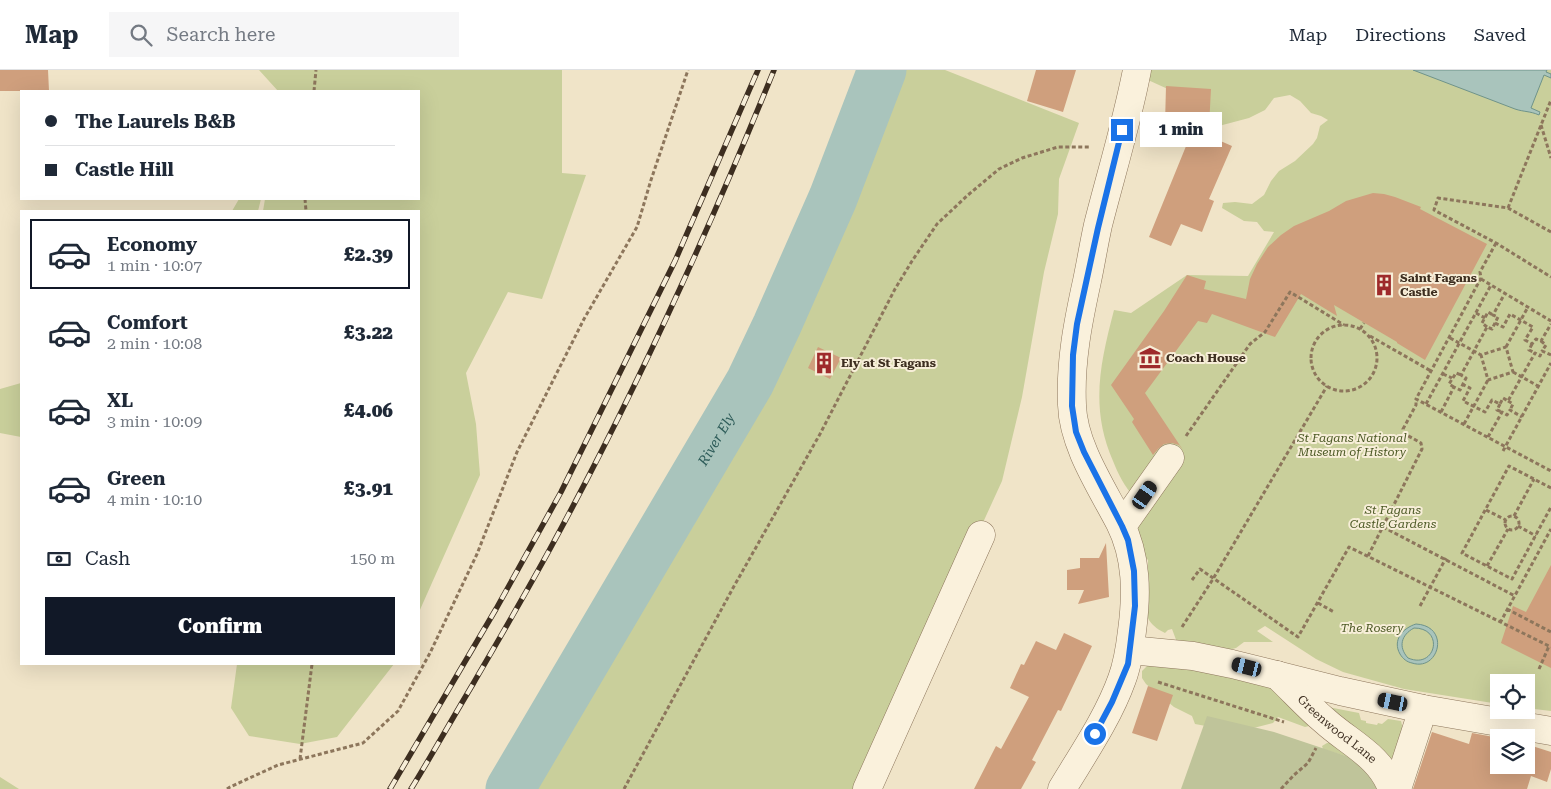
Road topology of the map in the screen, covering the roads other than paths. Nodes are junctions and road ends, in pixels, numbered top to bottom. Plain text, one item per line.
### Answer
1 (1136, 70) edge
2 (1170, 458) road end
3 (1122, 526) junction
4 (981, 535) dead end
5 (1130, 650) junction
6 (1277, 675) junction
7 (1423, 708) junction
8 (1551, 731) edge
9 (867, 789) edge
10 (1062, 789) edge
11 (1392, 789) edge
12 (1397, 789) edge

1 - 3 street
2 - 3 street
3 - 5 street
4 - 9 street
5 - 6 street
5 - 10 street
6 - 7 street
6 - 11 street, Greenwood Lane
7 - 8 street
7 - 12 street

